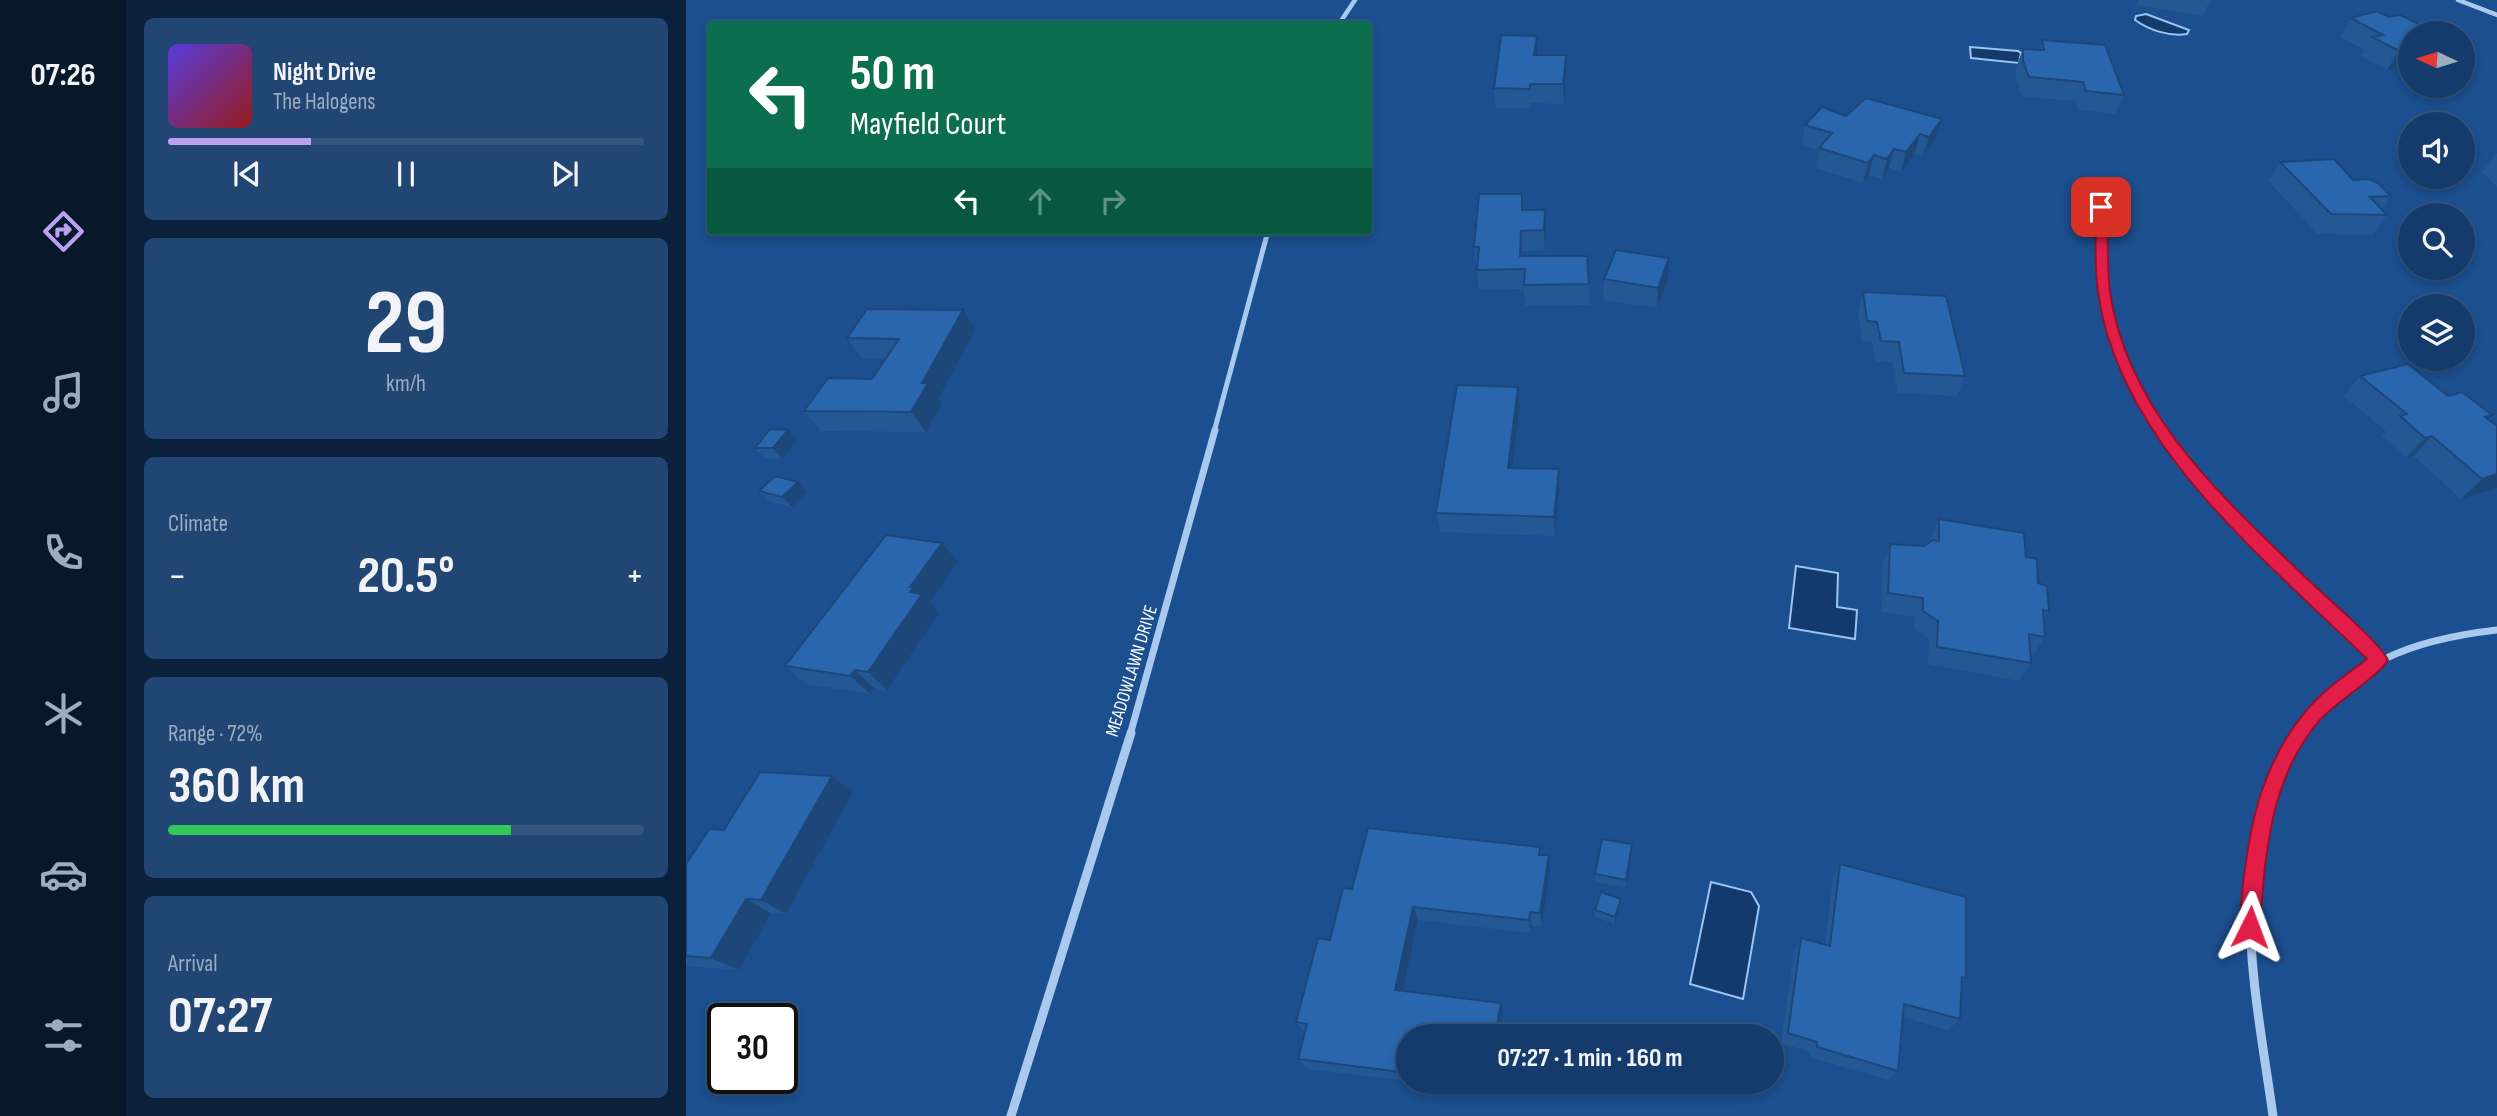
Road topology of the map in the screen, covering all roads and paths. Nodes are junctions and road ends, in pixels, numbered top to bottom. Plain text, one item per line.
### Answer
1 (1355, 0) edge
2 (2458, 0) edge
3 (2497, 15) edge
4 (1341, 21) edge
5 (2101, 207) dead end
6 (1267, 235) edge
7 (2497, 630) edge
8 (2379, 660) junction
9 (1011, 1116) edge
10 (2273, 1116) edge

1 - 4 street
2 - 3 street
5 - 8 street
6 - 9 street, MEADOWLAWN DRIVE
7 - 8 street
8 - 10 street

